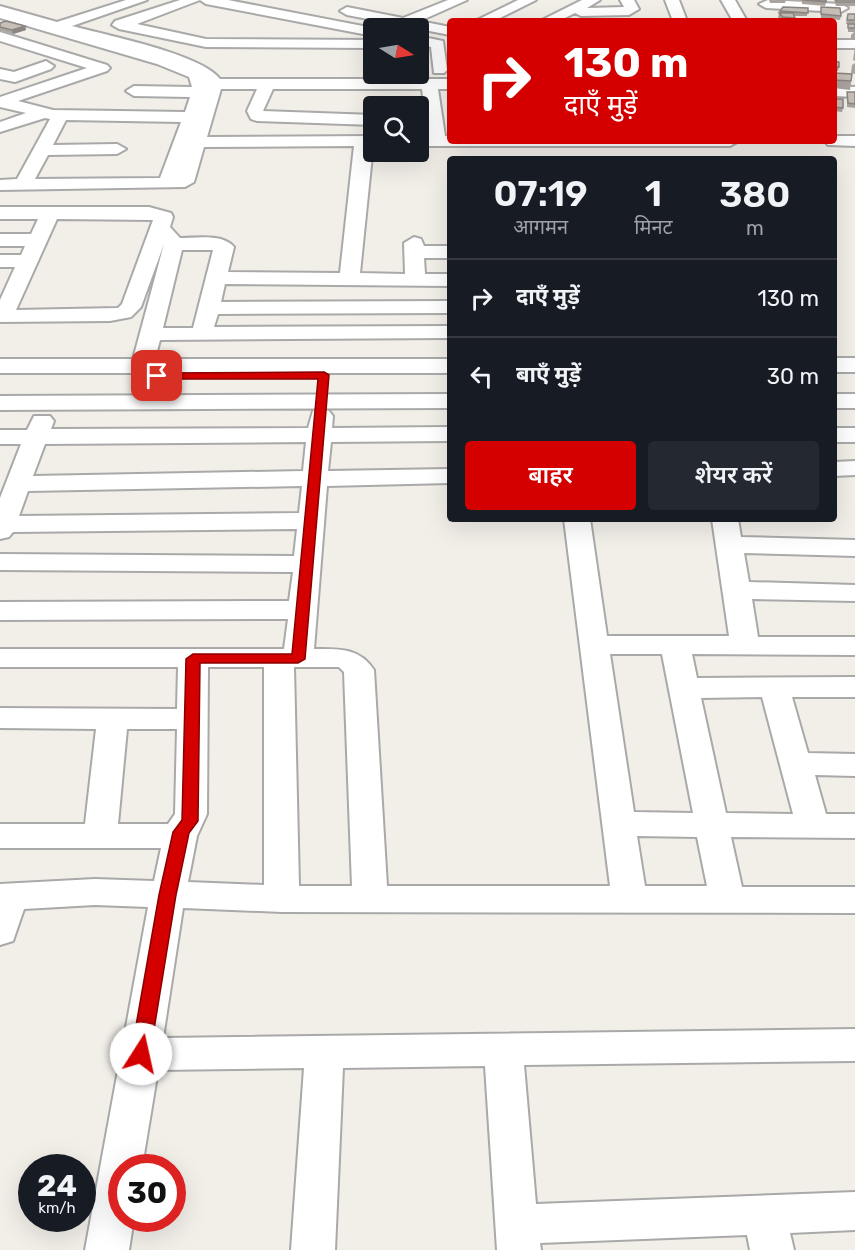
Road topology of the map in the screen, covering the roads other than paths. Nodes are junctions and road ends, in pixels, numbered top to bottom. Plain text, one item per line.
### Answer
1 (105, 0) edge
2 (140, 0) edge
3 (194, 0) edge
4 (460, 0) edge
5 (529, 0) edge
6 (593, 0) edge
7 (627, 0) edge
8 (672, 0) edge
9 (728, 0) edge
10 (379, 4) dead end
11 (124, 5) junction
12 (208, 7) edge
13 (328, 8) dead end
14 (767, 8) edge
15 (841, 8) edge
16 (2, 12) edge
17 (266, 12) junction
18 (152, 13) junction
19 (357, 13) junction
20 (579, 14) edge
21 (294, 18) junction
22 (383, 18) edge
23 (414, 18) edge
24 (489, 18) edge
25 (561, 18) edge
26 (679, 18) edge
27 (738, 18) edge
28 (243, 20) dead end
29 (187, 21) dead end
30 (120, 24) junction
31 (326, 24) junction
32 (58, 26) junction
33 (429, 27) edge
34 (220, 28) dead end
35 (363, 30) edge
36 (447, 30) edge
37 (154, 33) junction
38 (89, 35) junction
39 (0, 36) edge
40 (24, 44) junction
41 (224, 44) junction
42 (363, 44) edge
43 (837, 44) edge
44 (855, 44) edge
45 (251, 45) junction
46 (268, 45) junction
47 (289, 45) junction
48 (198, 47) junction
49 (429, 47) edge
50 (429, 50) edge
51 (0, 51) edge
52 (443, 56) edge
53 (69, 57) junction
54 (363, 57) edge
55 (183, 62) junction
56 (429, 64) edge
57 (246, 67) dead end
58 (363, 70) edge
59 (0, 74) edge
60 (215, 84) junction
61 (242, 84) junction
62 (275, 84) junction
63 (363, 84) edge
64 (429, 84) joint
65 (447, 84) edge
66 (134, 91) dead end
67 (837, 91) edge
68 (200, 92) junction
69 (855, 92) edge
70 (431, 101) joint
71 (0, 102) edge
72 (257, 102) junction
73 (312, 102) dead end
74 (41, 114) junction
75 (60, 116) junction
76 (196, 117) junction
77 (363, 120) edge
78 (3, 131) edge
79 (363, 141) edge
80 (429, 141) edge
81 (437, 141) junction
82 (447, 141) edge
83 (837, 141) edge
84 (855, 141) edge
85 (188, 142) junction
86 (117, 149) dead end
87 (42, 150) junction
88 (367, 162) edge
89 (0, 185) edge
90 (22, 185) junction
91 (0, 213) edge
92 (50, 213) junction
93 (160, 228) junction
94 (0, 240) edge
95 (39, 240) junction
96 (174, 244) junction
97 (447, 252) edge
98 (0, 261) edge
99 (30, 261) junction
100 (216, 278) junction
101 (360, 280) junction
102 (415, 280) junction
103 (447, 280) edge
104 (447, 307) edge
105 (208, 308) junction
106 (366, 308) junction
107 (2, 316) edge
108 (447, 332) edge
109 (365, 333) junction
110 (152, 334) junction
111 (202, 334) junction
112 (837, 365) edge
113 (855, 365) edge
114 (0, 366) edge
115 (363, 366) junction
116 (447, 366) edge
117 (142, 367) junction
118 (63, 371) junction
119 (837, 374) edge
120 (855, 374) edge
121 (447, 375) edge
122 (0, 376) edge
123 (324, 388) junction
124 (447, 401) edge
125 (837, 401) edge
126 (855, 401) edge
127 (50, 402) junction
128 (0, 403) edge
129 (319, 434) junction
130 (447, 434) edge
131 (837, 435) edge
132 (855, 435) edge
133 (0, 437) edge
134 (37, 437) junction
135 (855, 468) edge
136 (837, 469) edge
137 (14, 475) edge
138 (447, 476) edge
139 (316, 480) junction
140 (312, 520) junction
141 (577, 522) edge
142 (1, 528) edge
143 (727, 532) edge
144 (855, 548) edge
145 (0, 562) edge
146 (307, 564) junction
147 (736, 590) junction
148 (855, 593) edge
149 (302, 610) junction
150 (0, 611) edge
151 (594, 645) junction
152 (675, 645) junction
153 (745, 645) junction
154 (855, 646) edge
155 (0, 658) edge
156 (193, 659) junction
157 (289, 659) junction
158 (774, 687) junction
159 (855, 687) edge
160 (684, 688) junction
161 (0, 718) edge
162 (113, 719) junction
163 (192, 719) junction
164 (796, 764) junction
165 (855, 765) edge
166 (619, 824) junction
167 (712, 826) junction
168 (813, 826) junction
169 (855, 826) edge
170 (182, 832) junction
171 (0, 836) edge
172 (100, 836) junction
173 (168, 895) junction
174 (5, 897) edge
175 (370, 898) junction
176 (282, 899) junction
177 (629, 899) junction
178 (727, 900) junction
179 (855, 900) edge
180 (0, 931) edge
181 (855, 1045) edge
182 (503, 1049) junction
183 (324, 1052) junction
184 (141, 1054) junction
185 (855, 1211) edge
186 (768, 1232) edge
187 (518, 1237) edge
188 (107, 1250) edge
189 (313, 1250) edge

1 - 11 street
2 - 11 street
3 - 18 street
4 - 23 street
5 - 24 street
6 - 20 street
7 - 20 street
8 - 26 street
9 - 27 street
10 - 19 street
11 - 18 street
11 - 32 street
12 - 17 street
13 - 19 street
14 - 15 street
16 - 32 street
16 - 68 street
17 - 21 street
17 - 28 street
18 - 30 street
19 - 22 street
20 - 25 street
21 - 31 street
21 - 41 street
29 - 37 street
30 - 37 street
30 - 38 street
31 - 35 street
31 - 46 street
32 - 38 street
33 - 36 street
34 - 48 street
37 - 48 street
38 - 55 street
39 - 40 street
40 - 51 street
40 - 53 street
41 - 45 street
41 - 48 street
42 - 47 street
43 - 44 street
45 - 46 street
45 - 48 street
46 - 47 street
47 - 54 street
48 - 55 street
49 - 52 street
50 - 52 street
52 - 56 street
53 - 59 street
53 - 71 street
55 - 60 street
57 - 61 street
58 - 62 street
60 - 61 street
60 - 76 street
61 - 62 street
62 - 63 street
62 - 72 street
64 - 65 street
64 - 70 street
66 - 68 street
67 - 69 street
68 - 76 street
70 - 81 street
71 - 74 street
72 - 73 street
72 - 77 street
74 - 75 street
74 - 78 street
75 - 76 street
75 - 87 street
76 - 85 street
79 - 85 street
80 - 81 street
81 - 82 street
83 - 84 street
85 - 90 street
86 - 87 street
87 - 90 street
88 - 101 street
89 - 90 street
91 - 92 street
92 - 93 street
92 - 95 street
93 - 96 street
93 - 107 street
94 - 95 street
95 - 99 street
96 - 100 street
96 - 110 street
97 - 102 street
98 - 99 street
99 - 107 street
100 - 101 street
100 - 105 street
101 - 102 street
101 - 106 street
102 - 103 street
104 - 106 street
105 - 106 street
105 - 111 street
106 - 109 street
108 - 109 street
109 - 111 street
109 - 115 street
110 - 111 street
110 - 117 street
112 - 113 street
114 - 118 street
115 - 116 street
115 - 117 street
117 - 118 street
118 - 122 street
118 - 123 street
118 - 127 street
119 - 120 street
121 - 123 street
123 - 124 street
123 - 127 street
123 - 129 street
125 - 126 street
127 - 128 street
127 - 134 street
129 - 130 street
129 - 134 street
129 - 139 street
131 - 132 street
133 - 134 street
134 - 137 street
135 - 136 street
137 - 139 street
137 - 142 street
138 - 139 street
139 - 140 street
140 - 142 street
140 - 146 street
141 - 151 street
143 - 144 street
143 - 147 street
145 - 146 street
146 - 149 street
147 - 148 street
147 - 153 street
149 - 150 street
149 - 157 street
151 - 152 street
151 - 166 street
152 - 153 street
152 - 160 street
153 - 154 street
155 - 156 street
156 - 157 street
156 - 163 street
157 - 175 street
157 - 176 street
158 - 159 street
158 - 160 street
158 - 164 street
160 - 167 street
161 - 162 street
162 - 163 street
162 - 172 street
163 - 170 street
164 - 165 street
164 - 168 street
166 - 167 street
166 - 177 street
167 - 168 street
167 - 178 street
168 - 169 street
170 - 172 street
170 - 173 street
171 - 172 street
173 - 174 street
173 - 176 street
173 - 184 street
174 - 180 street
175 - 176 street
175 - 177 street
177 - 178 street
178 - 179 street
181 - 182 street
182 - 183 street
182 - 187 street
183 - 184 street
183 - 189 street
184 - 188 street
185 - 186 street
186 - 187 street

